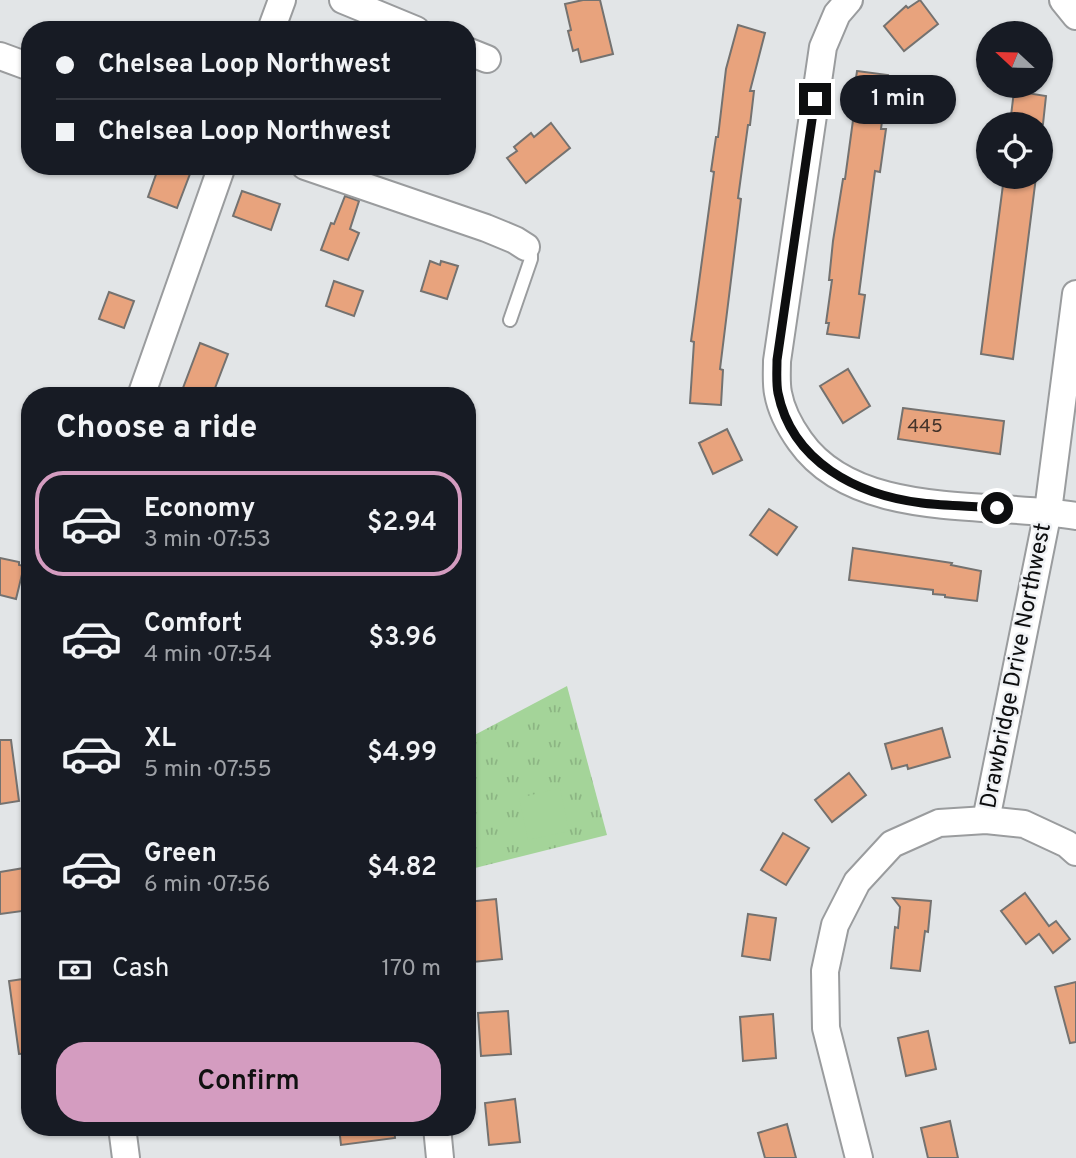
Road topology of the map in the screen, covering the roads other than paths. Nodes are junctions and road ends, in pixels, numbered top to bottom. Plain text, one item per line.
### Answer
1 (282, 0) edge
2 (343, 0) edge
3 (849, 0) edge
4 (1063, 0) edge
5 (1076, 16) edge
6 (274, 21) edge
7 (394, 21) edge
8 (0, 56) edge
9 (21, 64) edge
10 (219, 175) edge
11 (331, 175) edge
12 (526, 247) joint
13 (1076, 294) edge
14 (510, 320) dead end
15 (144, 387) edge
16 (1048, 512) junction
17 (1076, 516) edge
18 (986, 820) junction
19 (1076, 852) edge
20 (123, 1136) edge
21 (437, 1136) edge
22 (126, 1158) edge
23 (440, 1158) edge
24 (859, 1158) edge

1 - 6 street
2 - 7 street
3 - 16 street
4 - 5 street
8 - 9 street
10 - 15 street
11 - 12 street
12 - 14 lane
13 - 16 street, Drawbridge Drive Northwest
16 - 17 street
16 - 18 street, Drawbridge Drive Northwest
18 - 19 street
18 - 24 street
20 - 22 street
21 - 23 street

